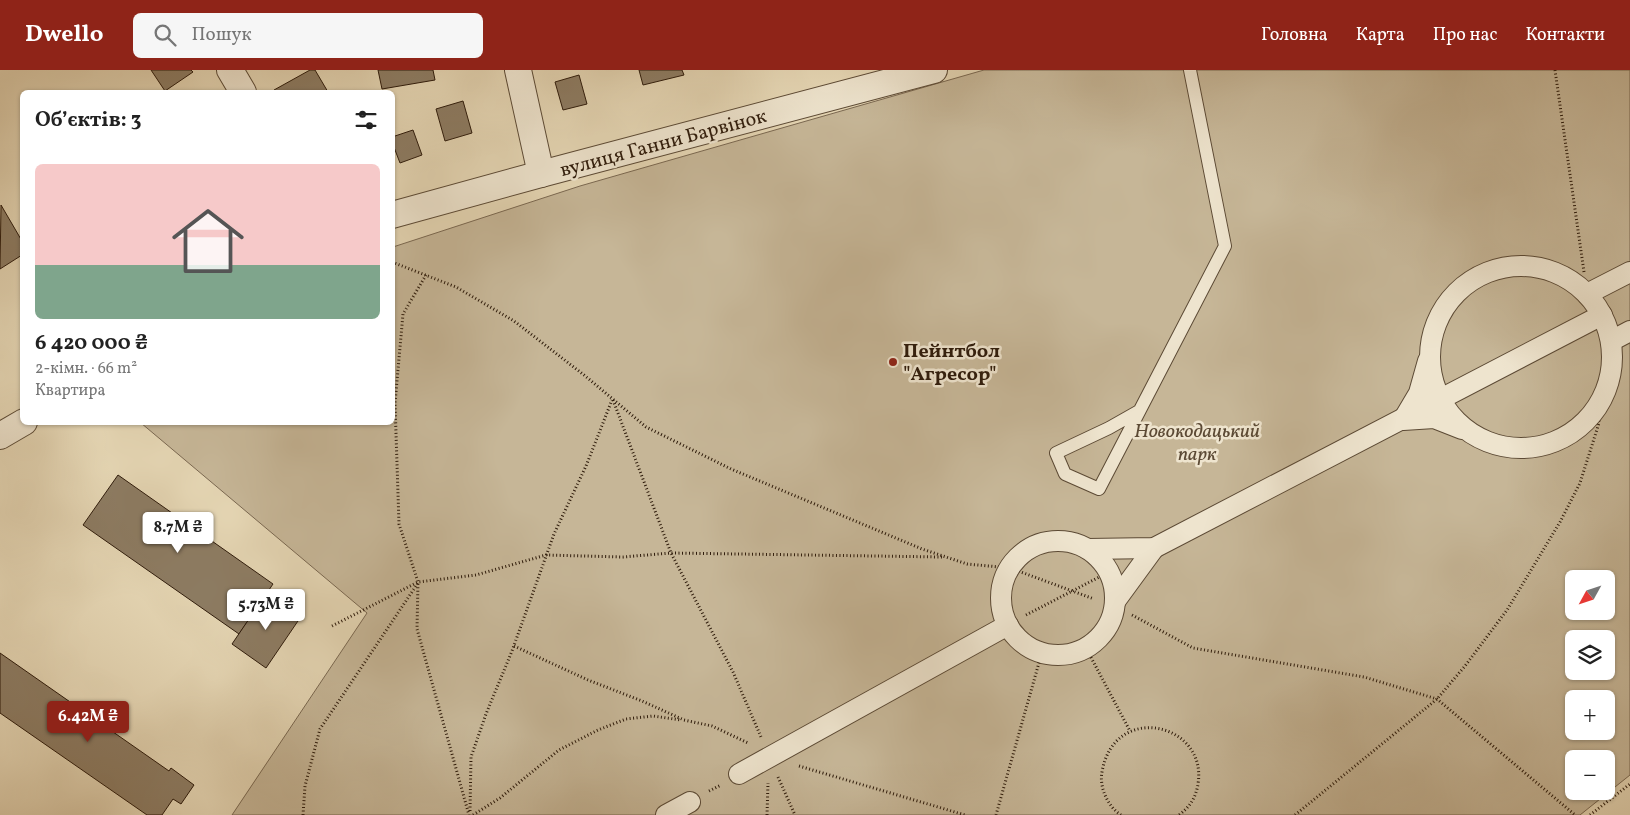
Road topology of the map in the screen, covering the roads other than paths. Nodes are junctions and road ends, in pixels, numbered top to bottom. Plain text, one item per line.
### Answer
1 (230, 70) edge
2 (518, 70) edge
3 (1190, 70) edge
4 (926, 71) edge
5 (242, 90) edge
6 (541, 174) junction
7 (395, 214) edge
8 (1630, 272) edge
9 (1587, 294) junction
10 (1602, 315) junction
11 (1630, 331) edge
12 (1611, 341) junction
13 (1430, 352) junction
14 (1440, 398) junction
15 (1139, 411) junction
16 (1402, 420) junction
17 (20, 424) edge
18 (1472, 434) junction
19 (0, 436) edge
20 (1154, 548) junction
21 (1088, 549) junction
22 (1115, 603) junction
23 (1008, 625) junction
24 (739, 774) road end
25 (690, 802) road end
26 (666, 815) edge

1 - 5 street
2 - 6 street
3 - 15 lane
4 - 6 street, вулиця Ганни Барвінок
6 - 7 street, вулиця Ганни Барвінок
8 - 9 street
9 - 10 street
9 - 13 street
10 - 12 street
10 - 14 street
11 - 12 street
12 - 18 street
13 - 14 street
13 - 16 street
14 - 16 street
14 - 18 street
15 - 15 lane
16 - 18 street
16 - 20 street
17 - 19 street
20 - 21 street
20 - 22 street
21 - 22 street
21 - 23 street
22 - 23 street
23 - 24 street
25 - 26 street

